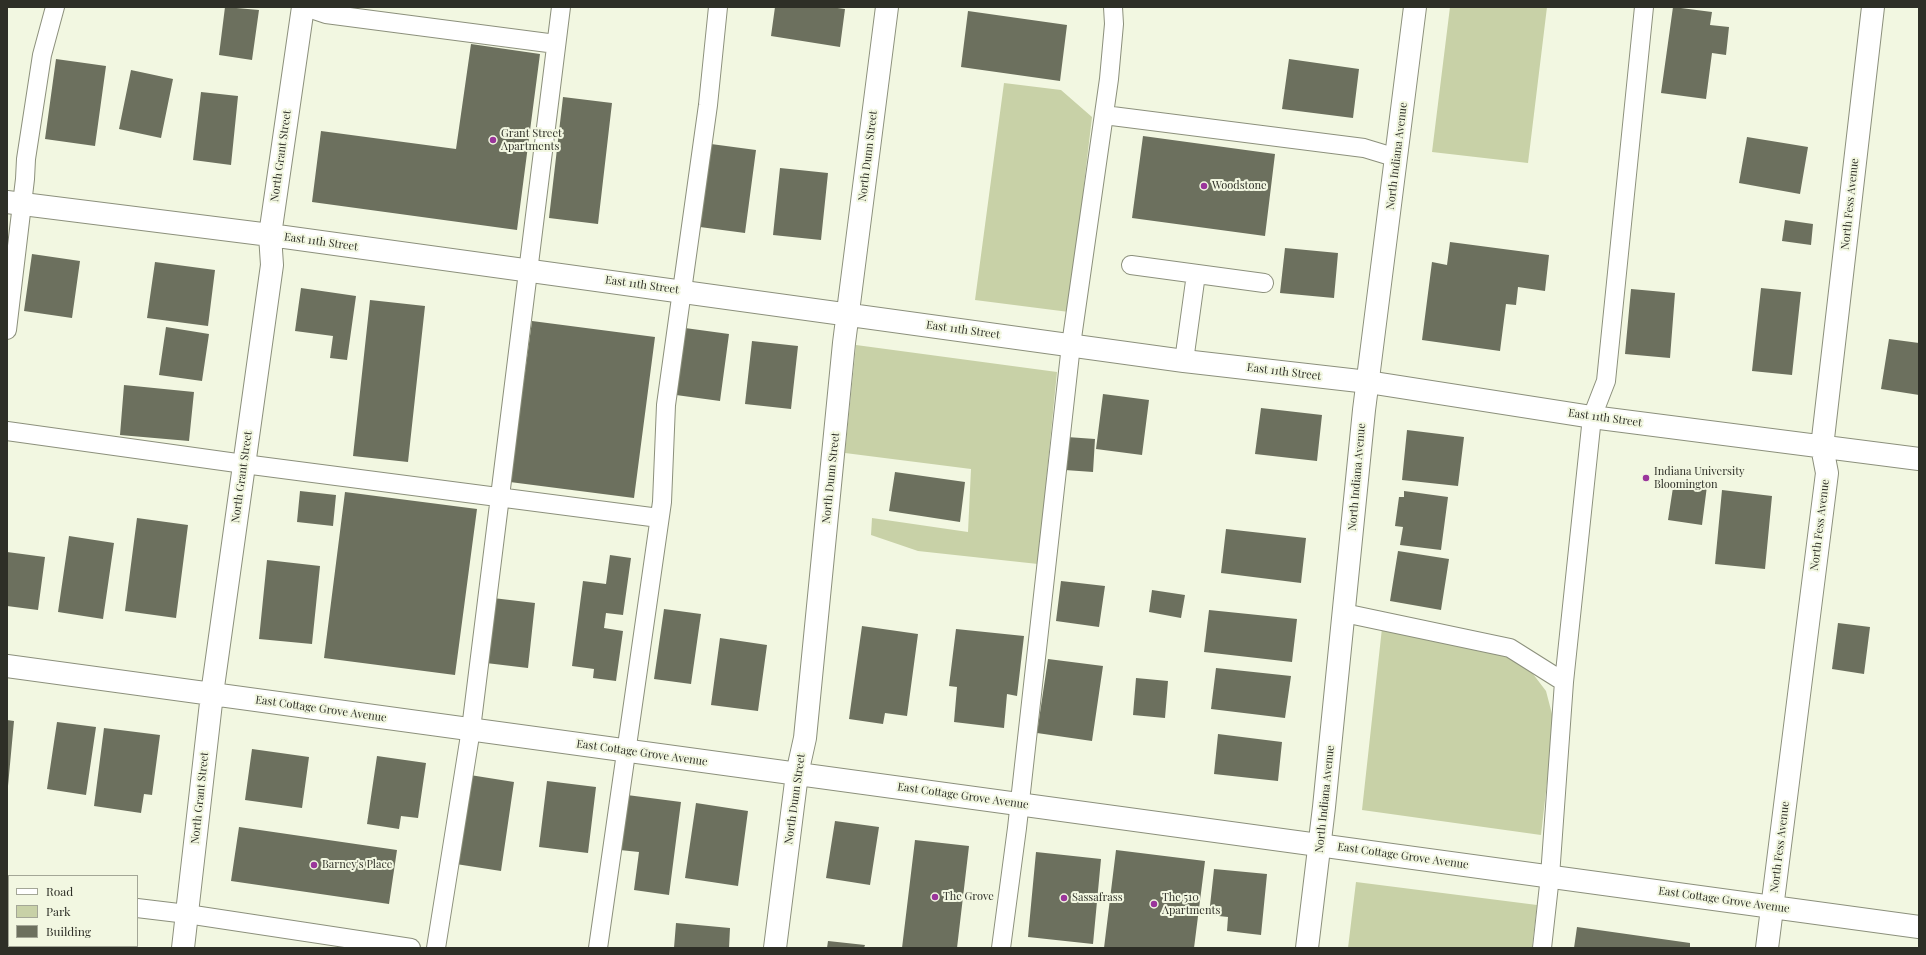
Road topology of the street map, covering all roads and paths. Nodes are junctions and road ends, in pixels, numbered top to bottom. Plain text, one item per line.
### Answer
1 (55, 7) edge
2 (304, 7) edge
3 (561, 7) edge
4 (718, 7) edge
5 (887, 7) edge
6 (1113, 7) edge
7 (1415, 7) edge
8 (1644, 7) edge
9 (1872, 7) edge
10 (556, 44) junction
11 (1104, 115) junction
12 (1397, 158) junction
13 (14, 203) edge
14 (270, 235) junction
15 (1131, 265) dead end
16 (528, 270) junction
17 (1196, 274) junction
18 (1264, 283) dead end
19 (683, 291) junction
20 (849, 314) junction
21 (7, 330) edge
22 (1071, 345) junction
23 (1184, 361) junction
24 (1368, 382) junction
25 (1592, 417) junction
26 (7, 431) edge
27 (1822, 447) junction
28 (1919, 459) edge
29 (244, 464) junction
30 (500, 497) junction
31 (659, 518) junction
32 (1344, 613) junction
33 (7, 666) edge
34 (1564, 682) junction
35 (212, 694) junction
36 (471, 729) junction
37 (626, 751) junction
38 (797, 774) junction
39 (1019, 804) junction
40 (1320, 845) junction
41 (1550, 876) junction
42 (1772, 907) junction
43 (138, 908) edge
44 (188, 914) junction
45 (1919, 927) edge
46 (183, 948) edge
47 (411, 948) edge
48 (436, 948) edge
49 (598, 948) edge
50 (776, 948) edge
51 (1001, 948) edge
52 (1307, 948) edge
53 (1542, 948) edge
54 (1767, 948) edge

1 - 13 lane
2 - 10 lane
2 - 14 street, North Grant Street
3 - 10 lane
4 - 19 lane
5 - 20 street, North Dunn Street
6 - 11 lane
7 - 12 street, North Indiana Avenue
8 - 25 lane
9 - 27 street, North Fess Avenue
10 - 16 lane
11 - 12 lane
11 - 22 lane
12 - 24 street, North Indiana Avenue
13 - 14 street, East 11th Street
13 - 21 lane
14 - 16 street, East 11th Street
14 - 29 street, North Grant Street
15 - 17 lane
16 - 19 street, East 11th Street
16 - 30 lane
17 - 18 lane
17 - 23 lane
19 - 20 street, East 11th Street
19 - 31 lane
20 - 22 street, East 11th Street
20 - 38 street, North Dunn Street
22 - 23 street, East 11th Street
22 - 39 lane
23 - 24 street, East 11th Street
24 - 25 street, East 11th Street
24 - 32 street, North Indiana Avenue
25 - 27 street, East 11th Street
25 - 34 lane
26 - 29 lane
27 - 28 street, East 11th Street
27 - 42 street, North Fess Avenue
29 - 30 lane
29 - 35 street, North Grant Street
30 - 31 lane
30 - 36 lane
31 - 37 lane
32 - 34 lane
32 - 40 street, North Indiana Avenue
33 - 35 street, East Cottage Grove Avenue
34 - 41 lane
35 - 36 street, East Cottage Grove Avenue
35 - 44 street, North Grant Street
36 - 37 street, East Cottage Grove Avenue
36 - 48 lane
37 - 38 street, East Cottage Grove Avenue
37 - 49 lane
38 - 39 street, East Cottage Grove Avenue
38 - 50 street, North Dunn Street
39 - 40 street, East Cottage Grove Avenue
39 - 51 lane
40 - 41 street, East Cottage Grove Avenue
40 - 52 street, North Indiana Avenue
41 - 42 street, East Cottage Grove Avenue
41 - 53 lane
42 - 45 street, East Cottage Grove Avenue
42 - 54 street, North Fess Avenue
43 - 44 lane
44 - 46 street, North Grant Street
44 - 47 lane

